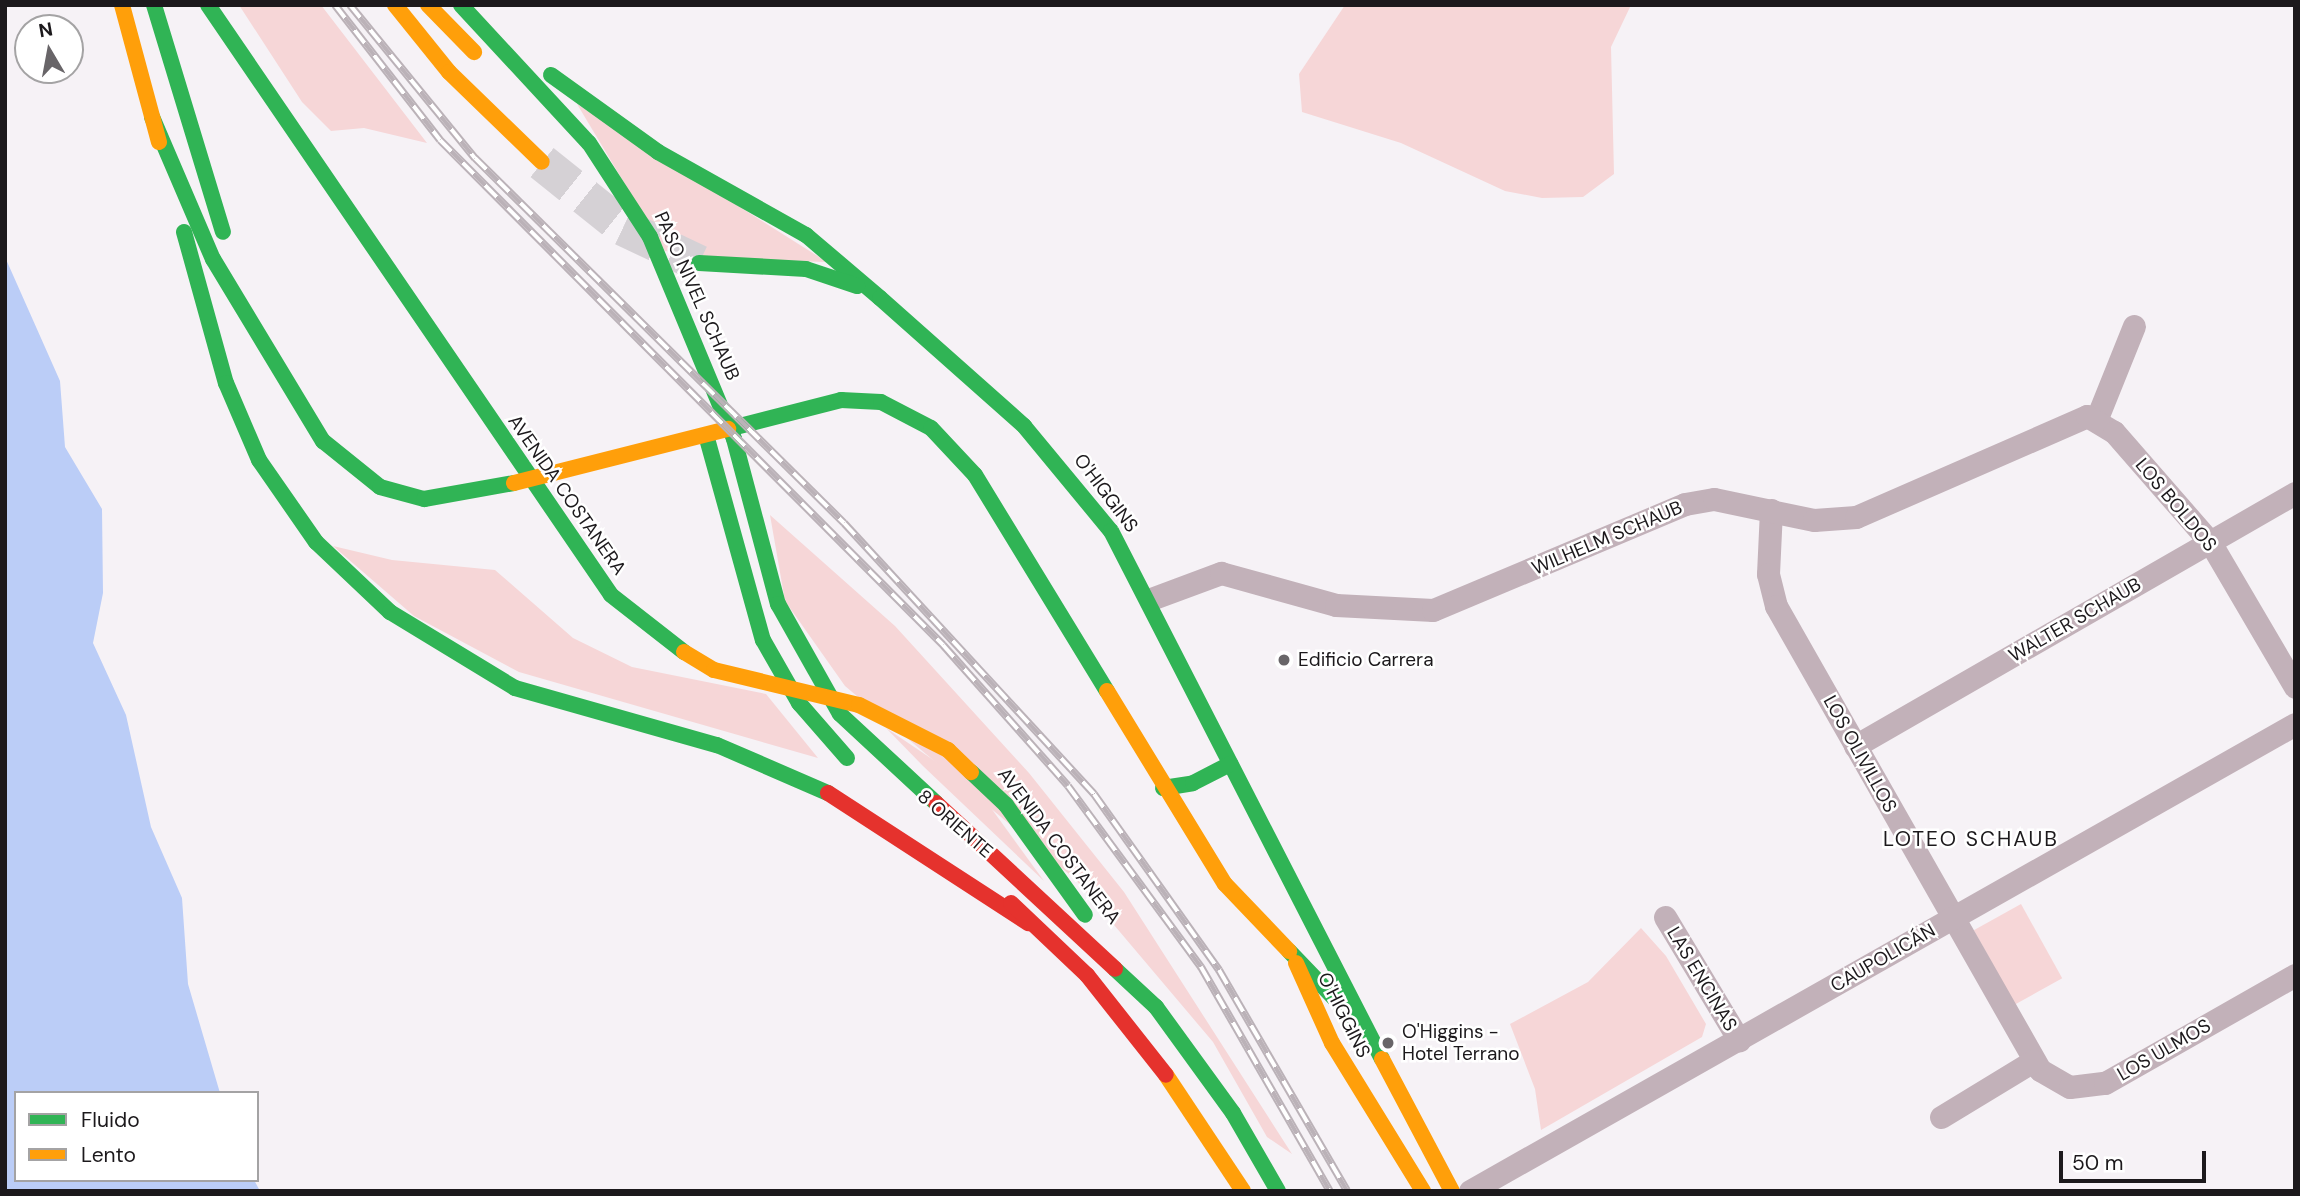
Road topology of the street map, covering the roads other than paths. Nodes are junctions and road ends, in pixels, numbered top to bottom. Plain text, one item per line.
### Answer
1 (122, 5) edge
2 (154, 5) edge
3 (208, 5) edge
4 (395, 5) edge
5 (428, 5) edge
6 (462, 5) edge
7 (490, 69) dead end
8 (152, 117) junction
9 (542, 162) tunnel mouth
10 (797, 229) junction
11 (699, 263) tunnel mouth
12 (777, 269) junction
13 (880, 298) junction
14 (2134, 326) dead end
15 (271, 360) junction
16 (699, 417) dead end
17 (2097, 418) junction
18 (2295, 493) edge
19 (1770, 510) junction
20 (756, 522) joint
21 (2210, 542) junction
22 (1151, 599) junction
23 (2295, 687) edge
24 (2295, 724) edge
25 (1855, 746) junction
26 (1230, 764) junction
27 (863, 772) dead end
28 (1163, 788) junction
29 (963, 858) dead end
30 (1268, 878) dead end
31 (1280, 915) dead end
32 (1665, 917) dead end
33 (1952, 919) junction
34 (1043, 933) junction
35 (1296, 963) junction
36 (2295, 975) edge
37 (1156, 1007) junction
38 (1362, 1027) junction
39 (1739, 1040) junction
40 (2033, 1061) junction
41 (1941, 1117) dead end
42 (1243, 1191) edge
43 (1278, 1191) edge
44 (1423, 1191) edge
45 (1452, 1191) edge
46 (1470, 1191) edge

1 - 8 main road
2 - 15 main road
3 - 37 main road, AVENIDA COSTANERA
4 - 9 main road
5 - 7 main road
6 - 10 main road, O'HIGGINS
6 - 20 main road, PASO NIVEL SCHAUB
8 - 15 main road
8 - 34 main road
10 - 12 main road
10 - 13 main road, O'HIGGINS
11 - 12 main road
12 - 13 main road
13 - 22 main road, O'HIGGINS
14 - 17 street
15 - 28 main road
16 - 27 main road
17 - 19 street, WILHELM SCHAUB
17 - 21 street, LOS BOLDOS
18 - 21 street, WALTER SCHAUB
19 - 22 street, WILHELM SCHAUB
19 - 25 street, LOS OLIVILLOS
20 - 37 main road, 8 ORIENTE
21 - 23 street, LOS BOLDOS
21 - 25 street, WALTER SCHAUB
22 - 26 main road, O'HIGGINS
24 - 33 street, CAUPOLICÁN
25 - 33 street, LOS OLIVILLOS
26 - 28 main road
26 - 30 main road, O'HIGGINS
26 - 38 main road, O'HIGGINS
28 - 35 main road
29 - 34 main road, 8 ORIENTE
31 - 35 main road, O'HIGGINS
32 - 39 street, LAS ENCINAS
33 - 39 street, CAUPOLICÁN
33 - 40 street, LOS OLIVILLOS
34 - 42 main road, 8 ORIENTE
35 - 38 main road
35 - 44 main road, O'HIGGINS
36 - 40 street, LOS ULMOS
37 - 43 main road, 8 ORIENTE
38 - 45 main road, O'HIGGINS
39 - 46 street, CAUPOLICÁN
40 - 41 street

